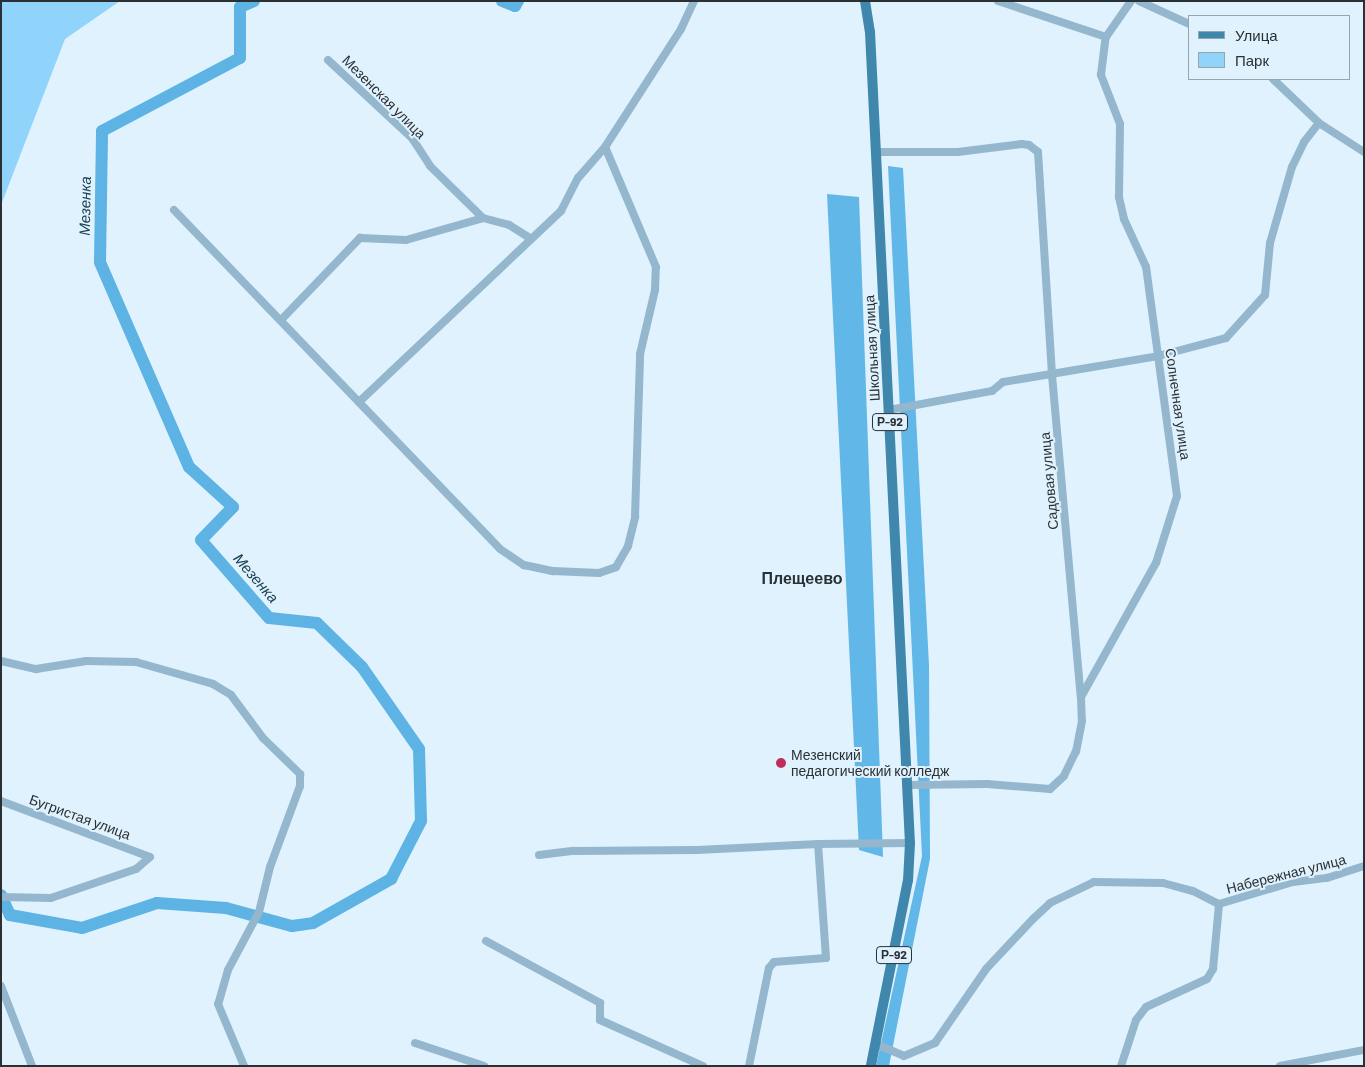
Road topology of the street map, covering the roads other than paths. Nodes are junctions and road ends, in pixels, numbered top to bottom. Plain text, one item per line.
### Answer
1 (694, 1) edge
2 (865, 1) edge
3 (998, 1) edge
4 (1131, 1) edge
5 (1138, 1) edge
6 (1188, 24) edge
7 (1106, 37) junction
8 (328, 60) dead end
9 (1274, 80) edge
10 (1319, 122) junction
11 (605, 147) junction
12 (876, 152) junction
13 (1364, 152) edge
14 (174, 210) dead end
15 (482, 218) junction
16 (530, 238) junction
17 (280, 320) junction
18 (1158, 356) junction
19 (1052, 375) junction
20 (359, 402) junction
21 (889, 410) junction
22 (1, 661) edge
23 (1081, 697) junction
24 (909, 785) junction
25 (1, 801) edge
26 (910, 843) junction
27 (818, 844) junction
28 (539, 854) dead end
29 (1364, 866) edge
30 (4, 896) edge
31 (1219, 904) junction
32 (486, 941) dead end
33 (1, 986) edge
34 (415, 1043) dead end
35 (876, 1044) junction
36 (1364, 1050) edge
37 (32, 1066) edge
38 (244, 1066) edge
39 (484, 1066) edge
40 (703, 1066) edge
41 (749, 1066) edge
42 (871, 1066) edge
43 (1121, 1066) edge
44 (1280, 1066) edge

1 - 11 street
2 - 12 main road, Школьная улица / Р-92
3 - 7 street
4 - 7 street
5 - 6 street
7 - 18 street, Солнечная улица
8 - 15 street, Мезенская улица
9 - 10 street
10 - 13 street
10 - 18 street
11 - 16 street
11 - 20 street
12 - 19 street, Садовая улица
12 - 21 main road, Школьная улица / Р-92
14 - 17 street
15 - 16 street
15 - 17 street
16 - 20 street
17 - 20 street
18 - 19 street
18 - 23 street, Солнечная улица
19 - 21 street
19 - 23 street, Садовая улица
21 - 24 main road, Школьная улица / Р-92
22 - 38 street
23 - 24 street, Садовая улица
24 - 26 main road, Школьная улица / Р-92
25 - 30 street, Бугристая улица
26 - 27 street
26 - 35 main road, Р-92
27 - 28 street
27 - 41 street
29 - 31 street, Набережная улица
31 - 35 street, Набережная улица
31 - 43 street
32 - 40 street
33 - 37 street
34 - 39 street
35 - 42 main road, Р-92
36 - 44 street

